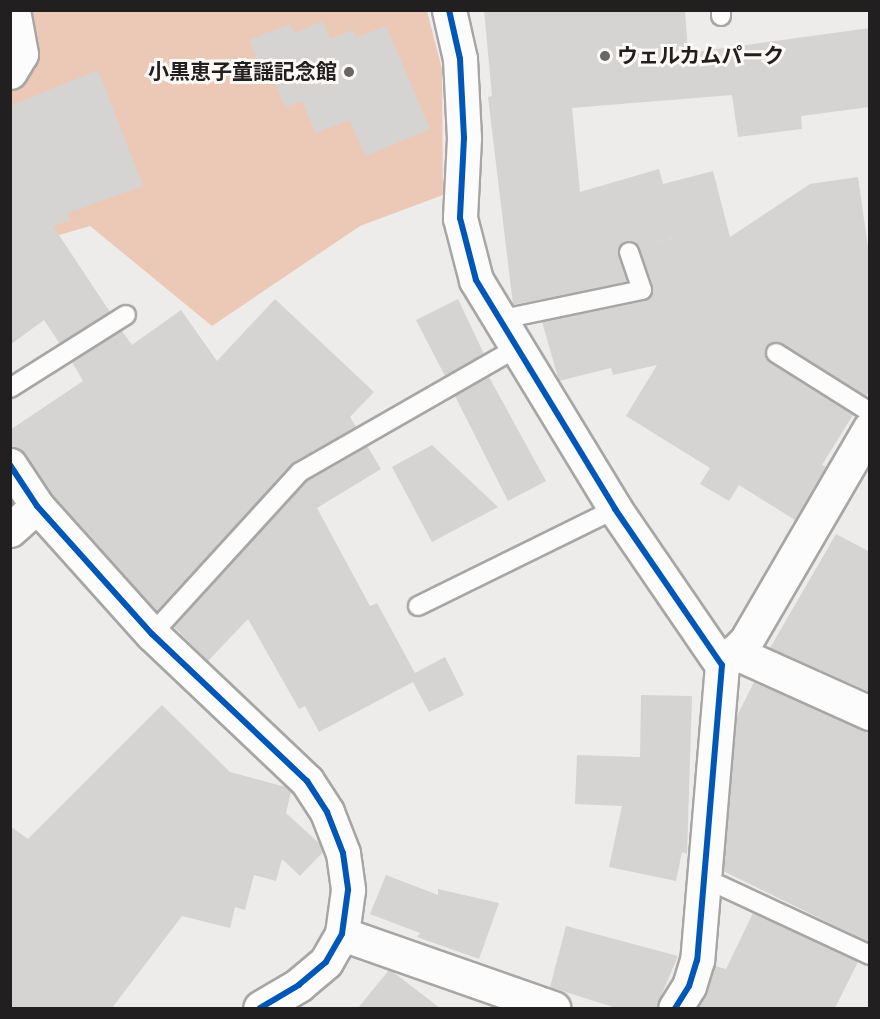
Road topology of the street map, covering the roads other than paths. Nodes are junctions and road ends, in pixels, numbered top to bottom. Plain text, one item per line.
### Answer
1 (13, 10) edge
2 (449, 10) edge
3 (10, 72) edge
4 (629, 252) dead end
5 (126, 315) dead end
6 (498, 320) junction
7 (515, 349) junction
8 (776, 353) dead end
9 (10, 388) edge
10 (870, 412) edge
11 (870, 428) edge
12 (10, 465) edge
13 (37, 506) junction
14 (615, 509) junction
15 (10, 530) edge
16 (418, 606) dead end
17 (152, 634) junction
18 (728, 659) junction
19 (870, 713) edge
20 (704, 878) junction
21 (342, 934) junction
22 (870, 956) edge
23 (260, 1008) edge
24 (553, 1008) edge
25 (675, 1008) edge

1 - 3 street
2 - 6 street
4 - 6 lane
5 - 9 lane
6 - 7 street
7 - 14 street
7 - 17 lane
8 - 10 lane
11 - 18 street
12 - 13 street
13 - 15 street
13 - 17 street
14 - 16 lane
14 - 18 street
17 - 21 street
18 - 19 street
18 - 20 street
20 - 22 lane
20 - 25 street
21 - 23 street
21 - 24 street

